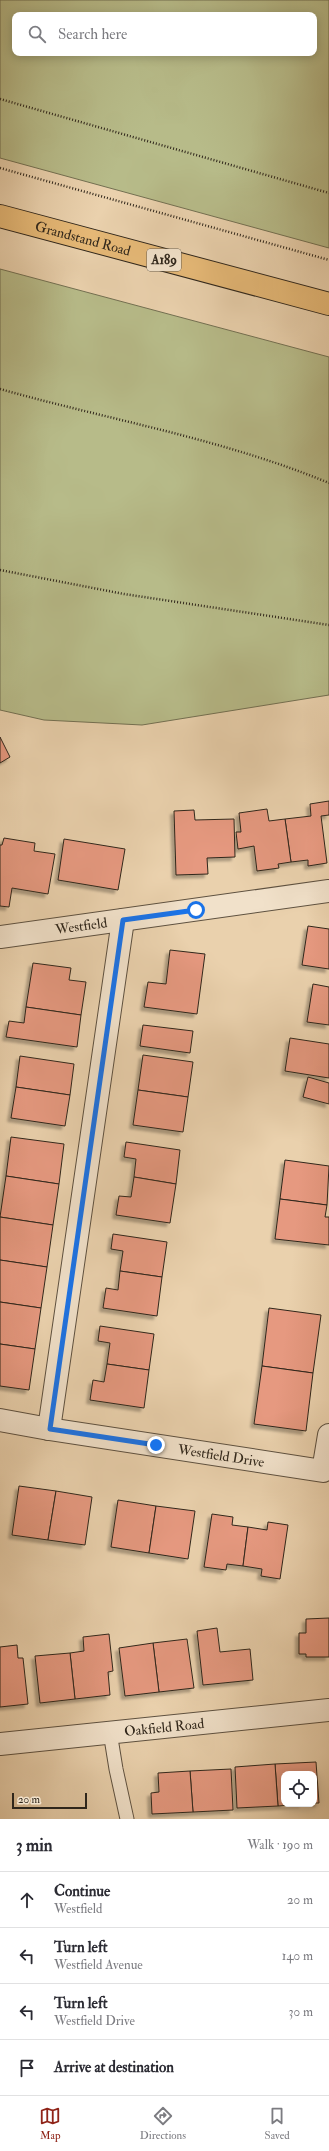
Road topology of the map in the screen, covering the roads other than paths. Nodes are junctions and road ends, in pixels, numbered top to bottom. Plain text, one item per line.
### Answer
1 (0, 216) edge
2 (329, 304) edge
3 (329, 891) edge
4 (123, 920) junction
5 (0, 937) edge
6 (0, 1420) edge
7 (50, 1429) junction
8 (329, 1435) edge
9 (329, 1710) edge
10 (110, 1732) junction
11 (0, 1744) edge
12 (128, 1819) edge

1 - 2 main road, Grandstand Road / A189
3 - 4 street, Westfield
4 - 5 street, Westfield
4 - 7 street
6 - 7 street, Westfield Drive
7 - 8 street, Westfield Drive
9 - 10 street, Oakfield Road
10 - 11 street, Oakfield Road
10 - 12 lane

